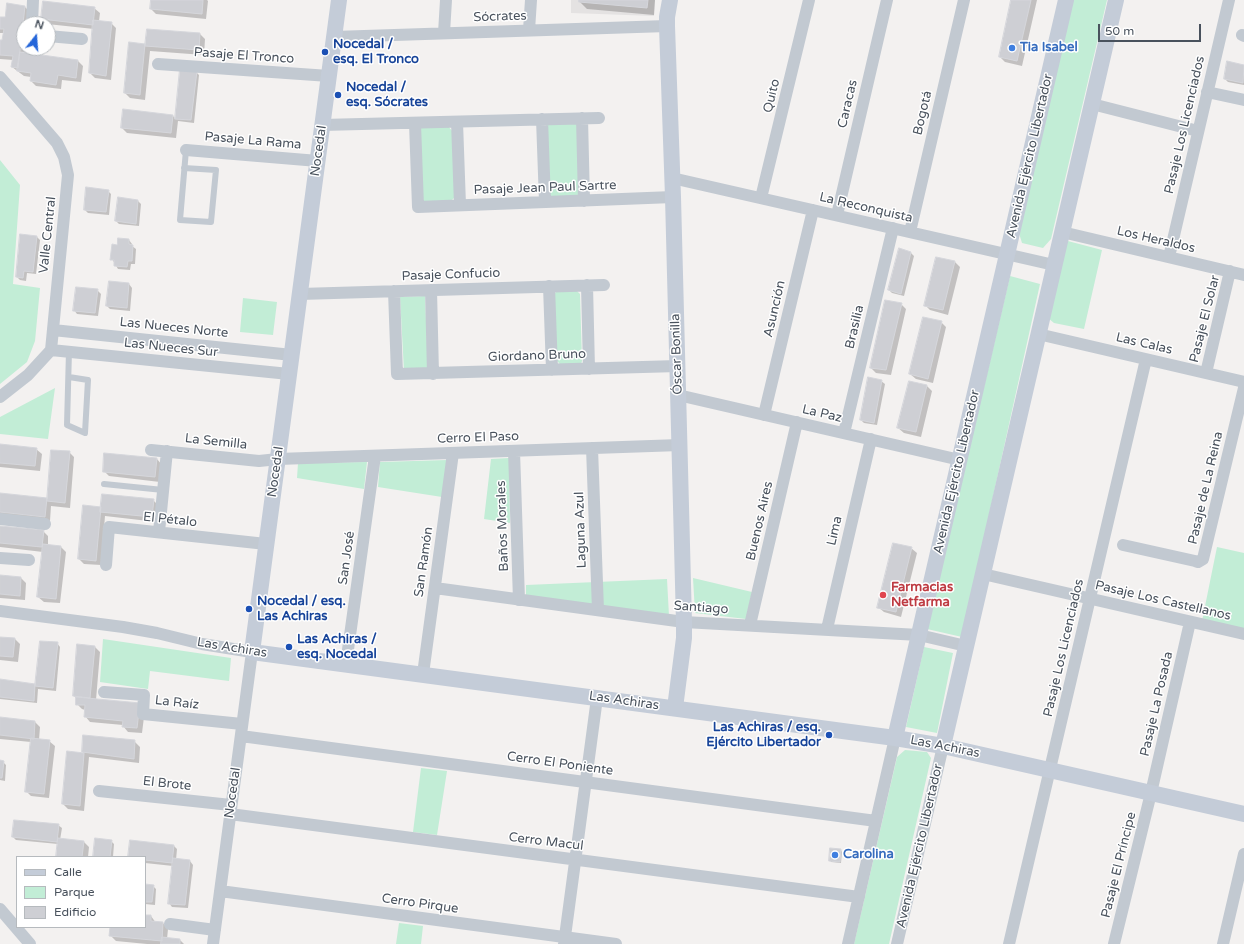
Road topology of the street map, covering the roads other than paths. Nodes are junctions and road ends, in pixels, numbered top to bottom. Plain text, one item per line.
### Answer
1 (33, 0) edge
2 (339, 0) edge
3 (446, 0) edge
4 (531, 0) edge
5 (670, 0) edge
6 (809, 0) edge
7 (887, 0) edge
8 (1066, 0) edge
9 (1116, 0) edge
10 (1229, 0) edge
11 (960, 1) edge
12 (32, 16) edge
13 (667, 26) junction
14 (529, 30) junction
15 (444, 33) junction
16 (56, 37) edge
17 (334, 37) junction
18 (82, 40) dead end
19 (158, 64) dead end
20 (329, 76) junction
21 (0, 77) edge
22 (1207, 92) junction
23 (1244, 100) edge
24 (1092, 104) junction
25 (582, 118) junction
26 (599, 118) dead end
27 (542, 119) junction
28 (458, 122) junction
29 (414, 123) junction
30 (322, 125) junction
31 (1198, 130) junction
32 (186, 150) joint
33 (318, 161) junction
34 (184, 168) junction
35 (672, 178) junction
36 (673, 197) junction
37 (761, 198) junction
38 (584, 200) junction
39 (545, 202) junction
40 (460, 205) junction
41 (813, 210) junction
42 (837, 215) junction
43 (893, 228) junction
44 (910, 232) junction
45 (1062, 232) junction
46 (1007, 254) junction
47 (1169, 257) junction
48 (1054, 265) junction
49 (1230, 271) junction
50 (1244, 275) edge
51 (587, 285) junction
52 (604, 285) dead end
53 (549, 286) junction
54 (430, 290) junction
55 (394, 291) junction
56 (300, 294) junction
57 (53, 330) junction
58 (1038, 334) junction
59 (51, 350) junction
60 (69, 352) junction
61 (292, 355) junction
62 (1146, 359) junction
63 (678, 366) junction
64 (589, 369) junction
65 (552, 370) junction
66 (1206, 373) junction
67 (289, 374) junction
68 (433, 374) junction
69 (68, 377) junction
70 (1244, 382) edge
71 (1244, 388) edge
72 (678, 395) junction
73 (0, 397) edge
74 (764, 414) junction
75 (797, 422) junction
76 (844, 433) junction
77 (871, 439) junction
78 (680, 445) junction
79 (592, 448) junction
80 (151, 450) dead end
81 (167, 451) junction
82 (514, 451) junction
83 (453, 453) junction
84 (375, 456) junction
85 (278, 459) junction
86 (960, 460) junction
87 (104, 484) dead end
88 (163, 490) junction
89 (0, 519) edge
90 (45, 524) dead end
91 (159, 532) junction
92 (266, 544) junction
93 (1123, 545) dead end
94 (0, 558) edge
95 (29, 560) dead end
96 (106, 565) dead end
97 (983, 574) junction
98 (434, 588) junction
99 (1090, 598) junction
100 (519, 600) junction
101 (598, 610) junction
102 (0, 612) edge
103 (684, 622) junction
104 (1190, 622) junction
105 (750, 625) junction
106 (827, 629) junction
107 (1244, 634) edge
108 (919, 635) junction
109 (966, 646) junction
110 (252, 652) junction
111 (346, 664) junction
112 (423, 674) junction
113 (104, 692) dead end
114 (596, 698) junction
115 (675, 708) junction
116 (242, 730) junction
117 (895, 738) junction
118 (943, 746) junction
119 (1050, 770) junction
120 (586, 782) junction
121 (100, 791) dead end
122 (1151, 793) junction
123 (231, 810) junction
124 (1244, 814) edge
125 (876, 821) junction
126 (1244, 854) edge
127 (576, 860) junction
128 (220, 892) junction
129 (858, 897) junction
130 (0, 909) edge
131 (170, 924) dead end
132 (16, 928) edge
133 (16, 928) edge
134 (215, 930) junction
135 (565, 941) edge
136 (30, 944) edge
137 (213, 944) edge
138 (616, 944) edge
139 (848, 944) edge
140 (898, 944) edge
141 (1009, 944) edge
142 (1114, 944) edge
143 (1223, 944) edge

1 - 12 street
2 - 17 street, Nocedal
3 - 15 street
4 - 14 street
5 - 13 street, Óscar Bonilla
6 - 37 street, Quito
7 - 42 street, Caracas
8 - 46 street, Avenida Ejército Libertador
9 - 24 street, Avenida Ejército Libertador
10 - 22 street, Pasaje Los Licenciados
11 - 44 street, Bogotá
13 - 14 street, Sócrates
13 - 35 street, Óscar Bonilla
14 - 15 street, Sócrates
15 - 17 street, Sócrates
16 - 18 street
17 - 20 street, Nocedal
19 - 20 street, Pasaje El Tronco
20 - 30 street, Nocedal
21 - 57 street, Valle Central
22 - 23 street
22 - 31 street, Pasaje Los Licenciados
24 - 31 street
24 - 45 street, Avenida Ejército Libertador
25 - 26 street
25 - 27 street
25 - 38 street
27 - 28 street
27 - 39 street
28 - 29 street
28 - 40 street
29 - 30 street
29 - 40 street, Pasaje Jean Paul Sartre
30 - 33 street, Nocedal
31 - 47 street, Pasaje Los Licenciados
32 - 33 street, Pasaje La Rama
32 - 34 lane
33 - 56 street, Nocedal
34 - 34 lane
35 - 36 street, Óscar Bonilla
35 - 37 street, La Reconquista
36 - 38 street, Pasaje Jean Paul Sartre
36 - 63 street, Óscar Bonilla
37 - 41 street, La Reconquista
38 - 39 street, Pasaje Jean Paul Sartre
39 - 40 street, Pasaje Jean Paul Sartre
41 - 42 street, La Reconquista
41 - 74 street, Asunción
42 - 43 street, La Reconquista
43 - 44 street, La Reconquista
43 - 76 street, Brasilia
44 - 46 street, La Reconquista
45 - 47 street, Los Heraldos
45 - 48 street, Avenida Ejército Libertador
46 - 48 street, La Reconquista
46 - 86 street, Avenida Ejército Libertador
47 - 49 street, Los Heraldos
48 - 58 street, Avenida Ejército Libertador
49 - 50 street, Los Heraldos
49 - 66 street, Pasaje El Solar
51 - 52 street, Pasaje Confucio
51 - 53 street, Pasaje Confucio
51 - 64 street
53 - 54 street, Pasaje Confucio
53 - 65 street
54 - 55 street, Pasaje Confucio
54 - 68 street
55 - 56 street, Pasaje Confucio
55 - 68 street, Giordano Bruno
56 - 61 street, Nocedal
57 - 59 street, Valle Central
57 - 61 street, Las Nueces Norte
58 - 62 street, Las Calas
58 - 97 street, Avenida Ejército Libertador
59 - 60 street, Las Nueces Sur
59 - 73 street
60 - 67 street, Las Nueces Sur
60 - 69 lane
61 - 67 street, Nocedal
62 - 66 street, Las Calas
62 - 99 street, Pasaje Los Licenciados
63 - 64 street, Giordano Bruno
63 - 72 street, Óscar Bonilla
64 - 65 street, Giordano Bruno
65 - 68 street, Giordano Bruno
66 - 70 street, Las Calas
67 - 85 street, Nocedal
69 - 69 lane
71 - 93 street, Pasaje de La Reina
72 - 74 street, La Paz
72 - 78 street, Óscar Bonilla
74 - 75 street, La Paz
75 - 76 street, La Paz
75 - 105 street, Buenos Aires
76 - 77 street, La Paz
77 - 86 street, La Paz
77 - 106 street, Lima
78 - 79 street, Cerro El Paso
78 - 103 street, Óscar Bonilla
79 - 82 street, Cerro El Paso
79 - 101 street, Laguna Azul
80 - 81 street, La Semilla
81 - 85 street, La Semilla
81 - 88 street
82 - 83 street, Cerro El Paso
82 - 100 street, Baños Morales
83 - 84 street, Cerro El Paso
83 - 98 street, San Ramón
84 - 85 street, Cerro El Paso
84 - 111 street, San José
85 - 92 street, Nocedal
86 - 108 street, Avenida Ejército Libertador
87 - 88 lane
88 - 91 street
89 - 90 street
91 - 92 street, El Pétalo
91 - 96 street, El Pétalo
92 - 110 street, Nocedal
94 - 95 street
97 - 99 street, Pasaje Los Castellanos
97 - 109 street, Avenida Ejército Libertador
98 - 100 street, Santiago
98 - 112 street, San Ramón
99 - 104 street, Pasaje Los Castellanos
99 - 119 street, Pasaje Los Licenciados
100 - 101 street, Santiago
101 - 103 street, Santiago
102 - 110 street, Las Achiras
103 - 105 street, Santiago
103 - 115 street, Óscar Bonilla
104 - 107 street, Pasaje Los Castellanos
104 - 122 street, Pasaje La Posada
105 - 106 street, Santiago
106 - 108 street, Santiago
108 - 109 street, Santiago
108 - 117 street, Avenida Ejército Libertador
109 - 118 street, Avenida Ejército Libertador
110 - 111 street, Las Achiras
110 - 116 street, Nocedal
111 - 112 street, Las Achiras
112 - 114 street, Las Achiras
113 - 116 street, La Raíz
114 - 115 street, Las Achiras
114 - 120 street
115 - 117 street, Las Achiras
116 - 120 street, Cerro El Poniente
116 - 123 street, Nocedal
117 - 118 street, Las Achiras
117 - 125 street, Avenida Ejército Libertador
118 - 119 street, Las Achiras
118 - 140 street, Avenida Ejército Libertador
119 - 122 street, Las Achiras
119 - 141 street, Pasaje Los Licenciados
120 - 125 street, Cerro El Poniente
120 - 127 street
121 - 123 street, El Brote
122 - 124 street, Las Achiras
122 - 142 street, Pasaje El Príncipe
123 - 127 street, Cerro Macul
123 - 128 street, Nocedal
125 - 129 street, Avenida Ejército Libertador
126 - 143 street
127 - 129 street, Cerro Macul
127 - 135 street
128 - 134 street, Nocedal
128 - 135 street, Cerro Pirque
129 - 139 street, Avenida Ejército Libertador
130 - 133 street
131 - 134 street
132 - 136 street
134 - 137 street, Nocedal
135 - 138 street, Cerro Pirque

